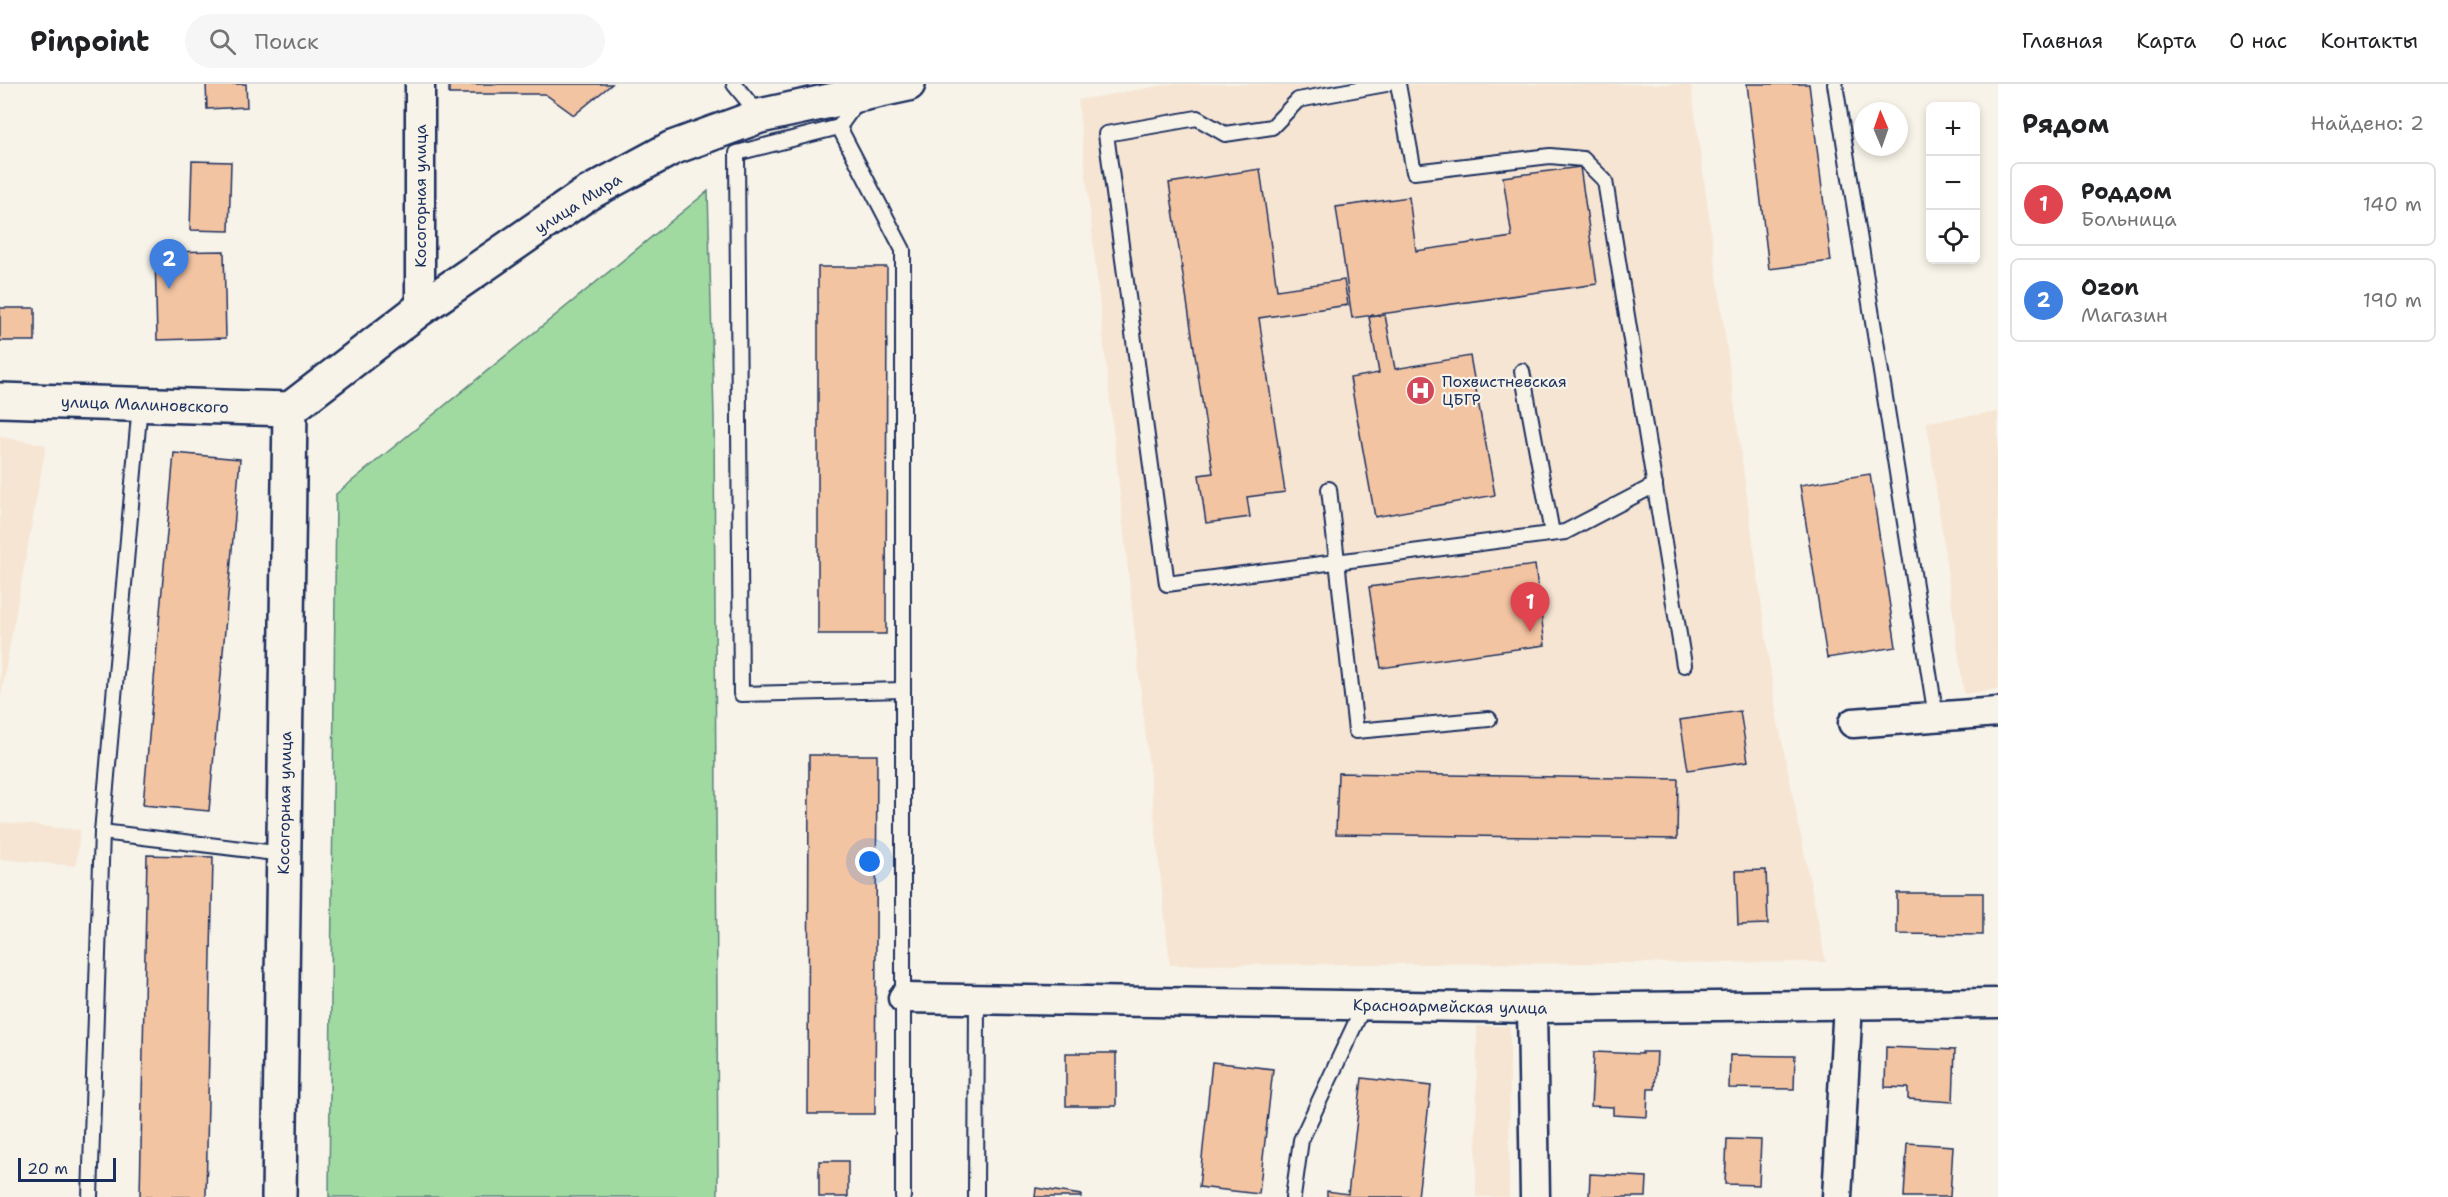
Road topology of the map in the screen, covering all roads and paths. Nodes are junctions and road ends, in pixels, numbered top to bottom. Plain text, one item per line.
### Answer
1 (420, 84) edge
2 (734, 84) edge
3 (908, 84) edge
4 (1386, 84) edge
5 (1398, 84) edge
6 (1834, 84) edge
7 (864, 92) junction
8 (760, 116) junction
9 (839, 127) junction
10 (420, 309) junction
11 (1522, 370) dead end
12 (0, 400) edge
13 (140, 404) junction
14 (290, 409) junction
15 (1654, 485) junction
16 (1329, 489) dead end
17 (1552, 533) junction
18 (1338, 563) junction
19 (1684, 665) dead end
20 (903, 690) junction
21 (1998, 712) edge
22 (1936, 717) junction
23 (1489, 719) dead end
24 (1853, 723) dead end
25 (102, 832) junction
26 (283, 854) junction
27 (903, 998) junction
28 (977, 1000) junction
29 (1998, 1003) edge
30 (1848, 1004) junction
31 (1364, 1005) junction
32 (1532, 1008) junction
33 (90, 1197) edge
34 (279, 1197) edge
35 (903, 1197) edge
36 (976, 1197) edge
37 (1293, 1197) edge
38 (1534, 1197) edge
39 (1837, 1197) edge

1 - 10 street, Косогорная улица
2 - 8 lane
3 - 7 street, улица Мира
4 - 18 lane
5 - 15 lane
6 - 22 lane
7 - 8 street, улица Мира
7 - 9 lane
8 - 10 street, улица Мира
9 - 20 lane
9 - 20 lane
10 - 14 street, улица Мира
11 - 17 lane
12 - 13 street, улица Малиновского
13 - 14 street, улица Малиновского
13 - 25 lane
14 - 26 street, Косогорная улица
15 - 17 lane
15 - 19 lane
16 - 18 lane
17 - 18 lane
18 - 23 lane
20 - 27 lane
21 - 22 street
22 - 24 street
25 - 26 lane
25 - 33 lane
26 - 34 street, Косогорная улица
27 - 28 street, Красноармейская улица
27 - 35 lane
28 - 31 street, Красноармейская улица
28 - 36 lane
29 - 30 street, Красноармейская улица
30 - 32 street, Красноармейская улица
30 - 39 street
31 - 32 street, Красноармейская улица
31 - 37 lane
32 - 38 street

